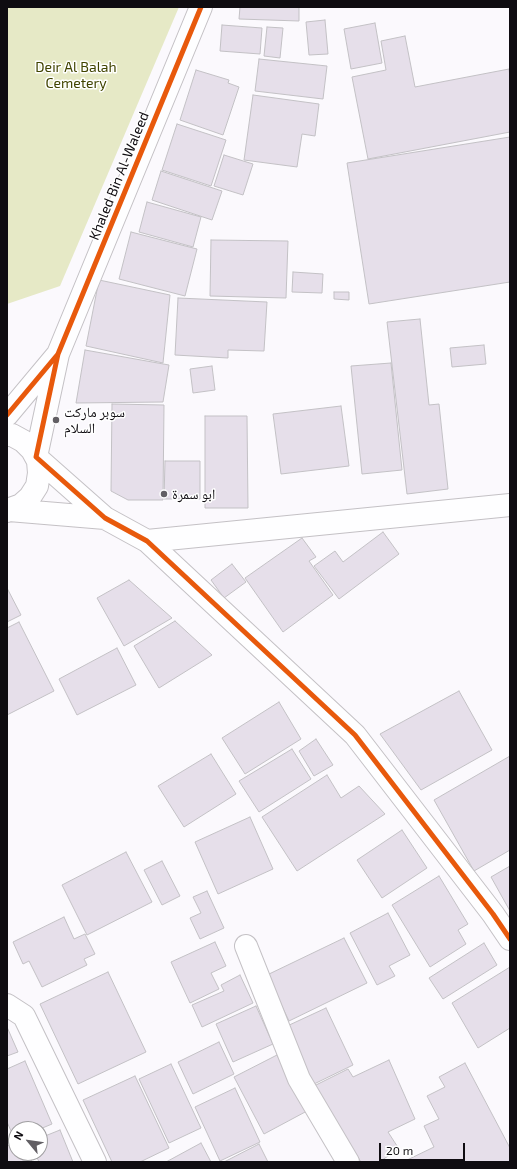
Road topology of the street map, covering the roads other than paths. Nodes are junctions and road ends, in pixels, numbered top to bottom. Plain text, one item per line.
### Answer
1 (201, 7) edge
2 (58, 354) junction
3 (7, 415) edge
4 (7, 435) edge
5 (36, 457) junction
6 (510, 505) edge
7 (8, 511) edge
8 (105, 518) junction
9 (147, 540) junction
10 (510, 939) edge
11 (246, 946) dead end
12 (7, 1005) edge
13 (94, 1162) edge
14 (348, 1162) edge

1 - 2 street, Khaled Bin Al-Waleed
2 - 3 street
2 - 5 street
4 - 5 street
5 - 7 street
5 - 8 street
6 - 9 street
7 - 8 street
8 - 9 street
9 - 10 street
11 - 14 street
12 - 13 street

